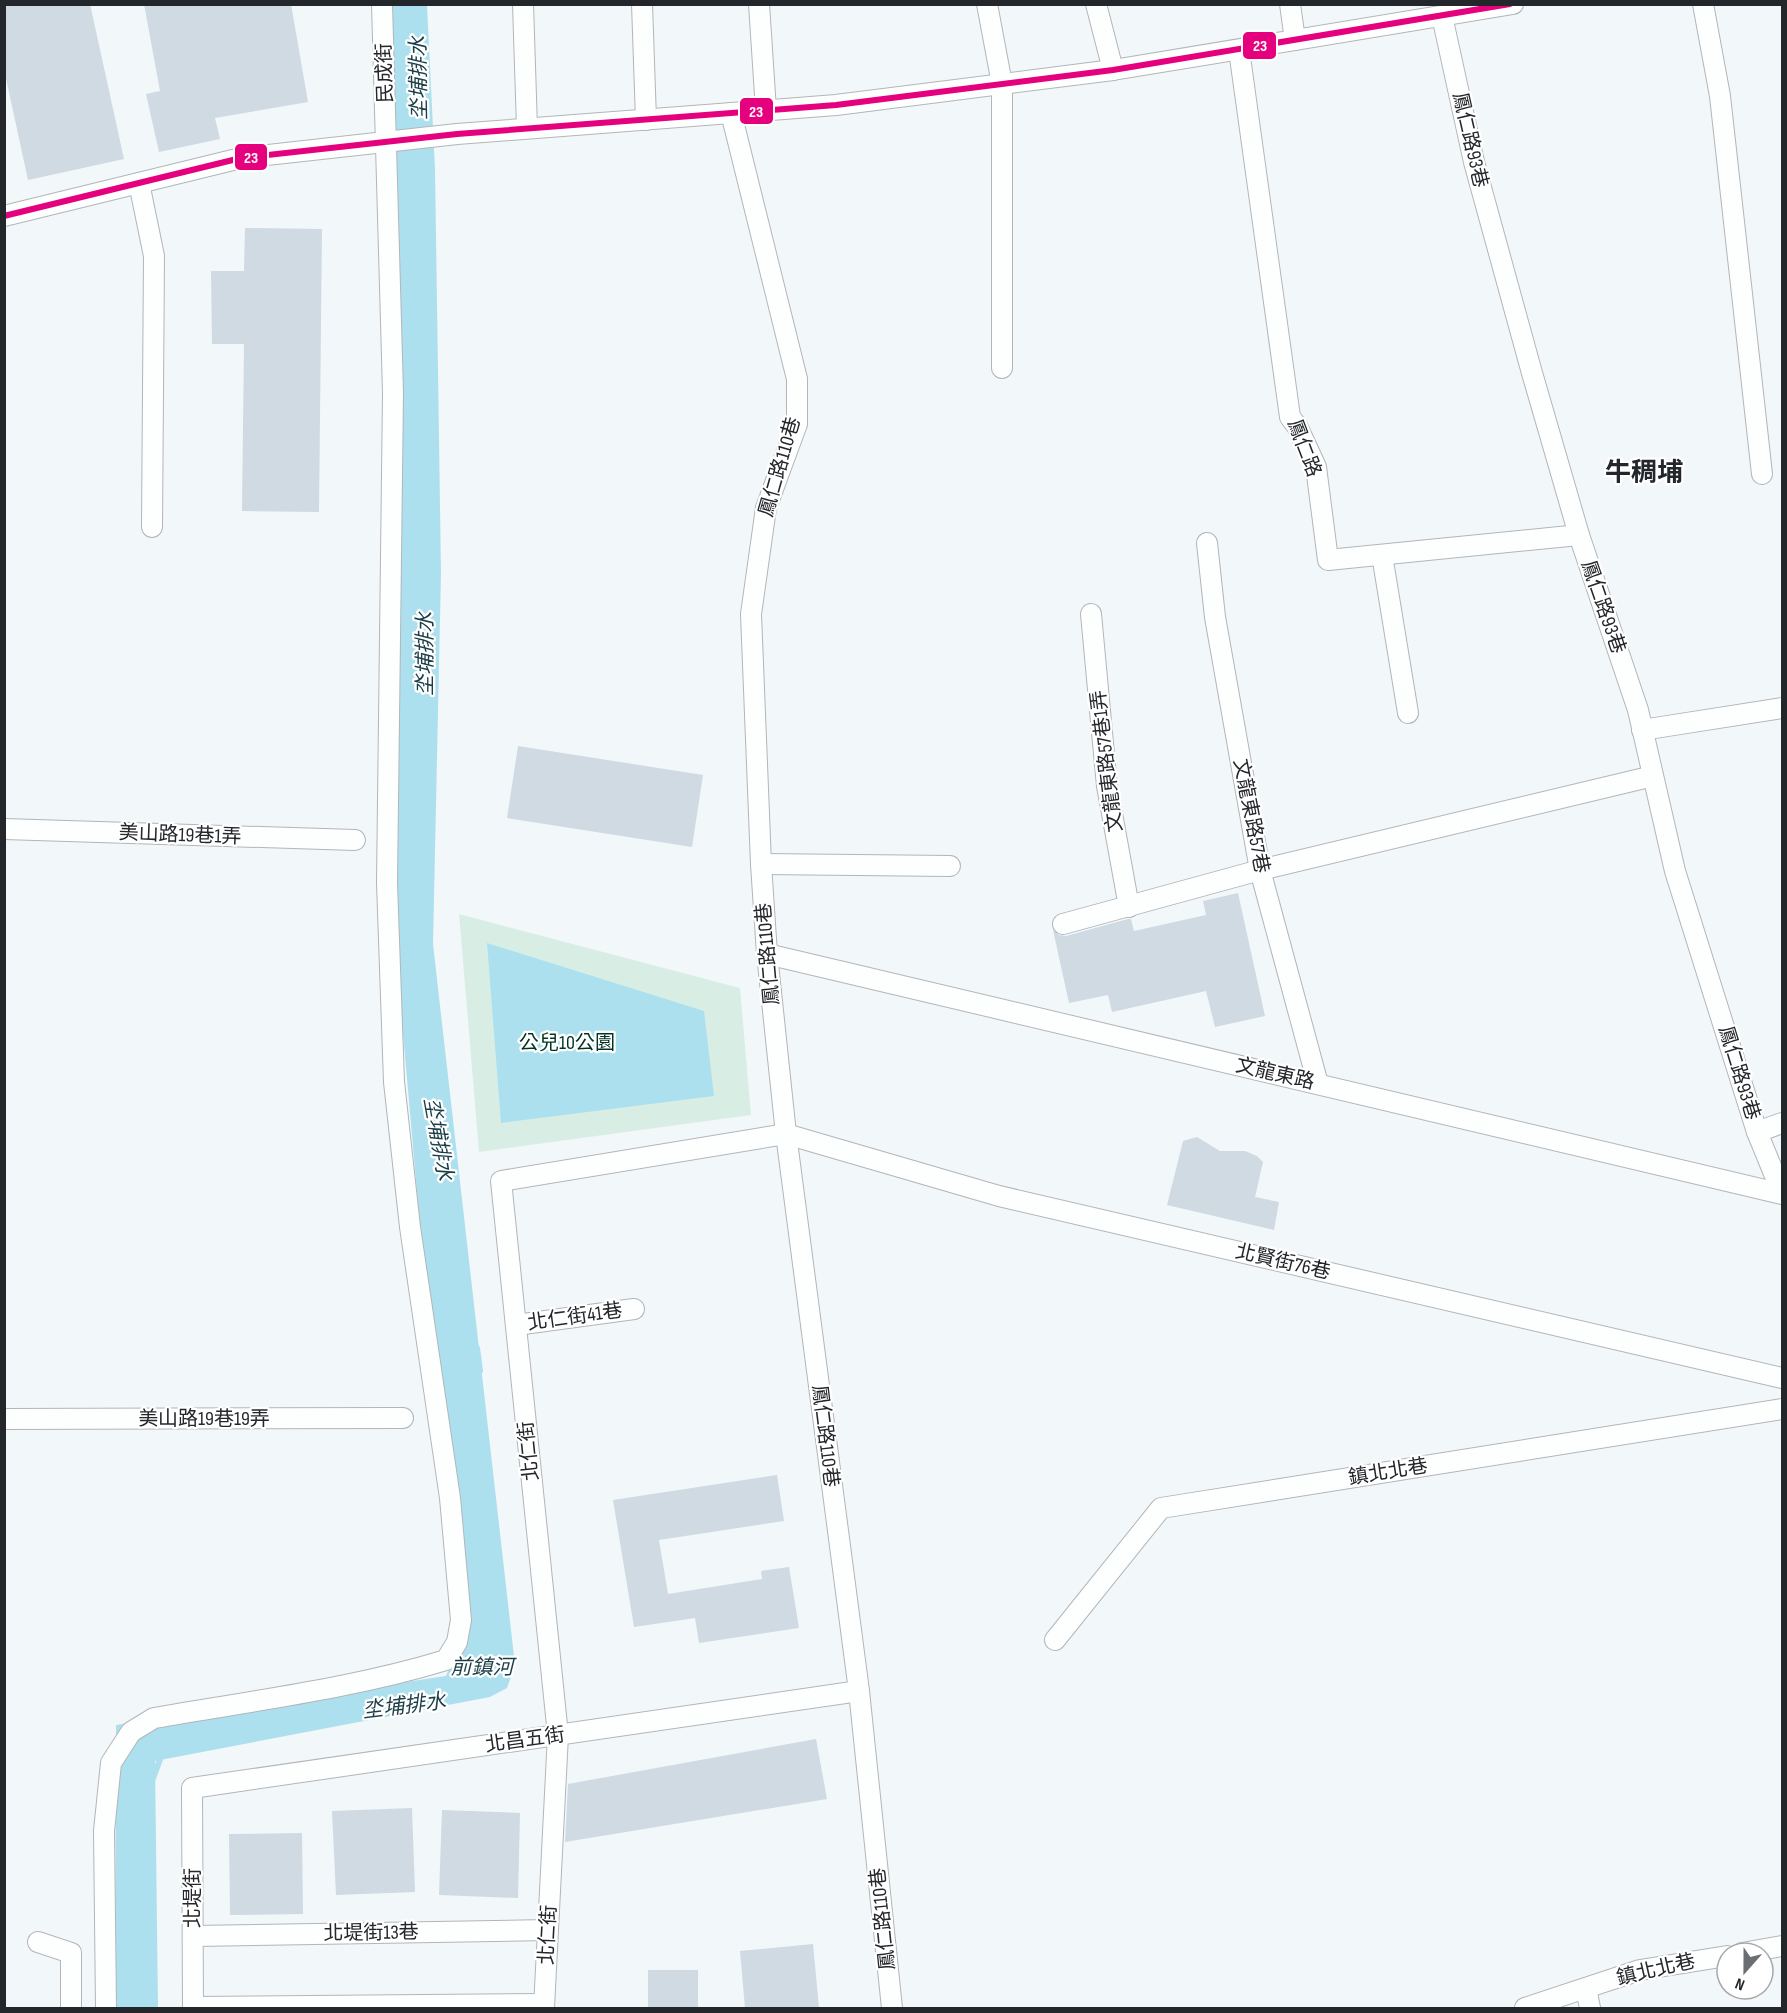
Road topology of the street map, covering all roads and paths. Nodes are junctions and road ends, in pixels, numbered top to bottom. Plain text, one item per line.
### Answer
1 (382, 4) edge
2 (523, 4) edge
3 (642, 4) edge
4 (759, 4) edge
5 (987, 4) edge
6 (1096, 4) edge
7 (1290, 4) edge
8 (1513, 4) edge
9 (1703, 4) edge
10 (1442, 16) junction
11 (1295, 40) junction
12 (1239, 50) junction
13 (1113, 70) junction
14 (1002, 84) junction
15 (766, 110) junction
16 (731, 113) junction
17 (646, 120) junction
18 (527, 129) junction
19 (392, 141) junction
20 (139, 183) junction
21 (4, 216) edge
22 (1002, 368) dead end
23 (1761, 474) dead end
24 (152, 527) dead end
25 (1579, 535) junction
26 (1207, 543) dead end
27 (1382, 555) junction
28 (1091, 614) dead end
29 (1782, 708) edge
30 (1408, 714) dead end
31 (1642, 729) junction
32 (1653, 776) junction
33 (4, 829) edge
34 (355, 840) dead end
35 (760, 864) junction
36 (951, 866) dead end
37 (1260, 870) junction
38 (1129, 907) junction
39 (1063, 924) dead end
40 (767, 954) junction
41 (1318, 1084) junction
42 (1782, 1123) edge
43 (1757, 1132) junction
44 (786, 1134) junction
45 (1782, 1193) edge
46 (634, 1309) dead end
47 (516, 1325) junction
48 (1782, 1378) edge
49 (1782, 1410) edge
50 (403, 1418) dead end
51 (4, 1419) edge
52 (1055, 1640) dead end
53 (859, 1691) junction
54 (558, 1735) junction
55 (192, 1788) joint
56 (548, 1930) junction
57 (193, 1936) junction
58 (38, 1942) dead end
59 (1715, 1958) edge
60 (1586, 1988) junction
61 (544, 2006) edge
62 (70, 2008) edge
63 (106, 2008) edge
64 (193, 2008) edge
65 (892, 2008) edge
66 (1525, 2008) edge
67 (1590, 2008) edge

1 - 19 street, 民成街
2 - 18 street
3 - 17 street
4 - 15 street
5 - 14 street
6 - 13 street
7 - 11 street
8 - 10 street
9 - 23 street
10 - 11 street
10 - 25 street, 鳳仁路93巷
11 - 12 street
12 - 13 street
12 - 27 street, 鳳仁路
13 - 14 street
14 - 15 street
14 - 22 street
15 - 16 street
16 - 17 street
16 - 35 street, 鳳仁路110巷
17 - 18 street
18 - 19 street
19 - 20 street
19 - 63 street, 民成街
20 - 21 street
20 - 24 street
25 - 27 street, 鳳仁路
25 - 31 street, 鳳仁路93巷
26 - 37 street, 文龍東路57巷
27 - 30 street
28 - 38 street, 文龍東路57巷1弄
29 - 31 street
31 - 32 street, 鳳仁路93巷
32 - 37 street
32 - 43 street, 鳳仁路93巷
33 - 34 street, 美山路19巷1弄
35 - 36 street
35 - 40 street, 鳳仁路110巷
37 - 38 street
37 - 41 street, 文龍東路57巷
38 - 39 street
40 - 41 street, 文龍東路
40 - 44 street, 鳳仁路110巷
41 - 45 street, 文龍東路
42 - 43 street
43 - 45 street, 鳳仁路93巷
44 - 47 street, 北仁街
44 - 48 street, 北賢街76巷
44 - 53 street, 鳳仁路110巷
46 - 47 street, 北仁街41巷
47 - 54 street, 北仁街
49 - 52 street, 鎮北北巷
50 - 51 street, 美山路19巷19弄
53 - 54 street, 北昌五街
53 - 65 street, 鳳仁路110巷
54 - 55 street, 北昌五街
54 - 56 street, 北仁街
55 - 57 street, 北堤街
56 - 57 street, 北堤街13巷
56 - 61 street, 北仁街
57 - 64 street, 北堤街
58 - 62 street
59 - 60 street, 鎮北北巷
60 - 66 street, 鎮北北巷
60 - 67 street
61 - 64 street

